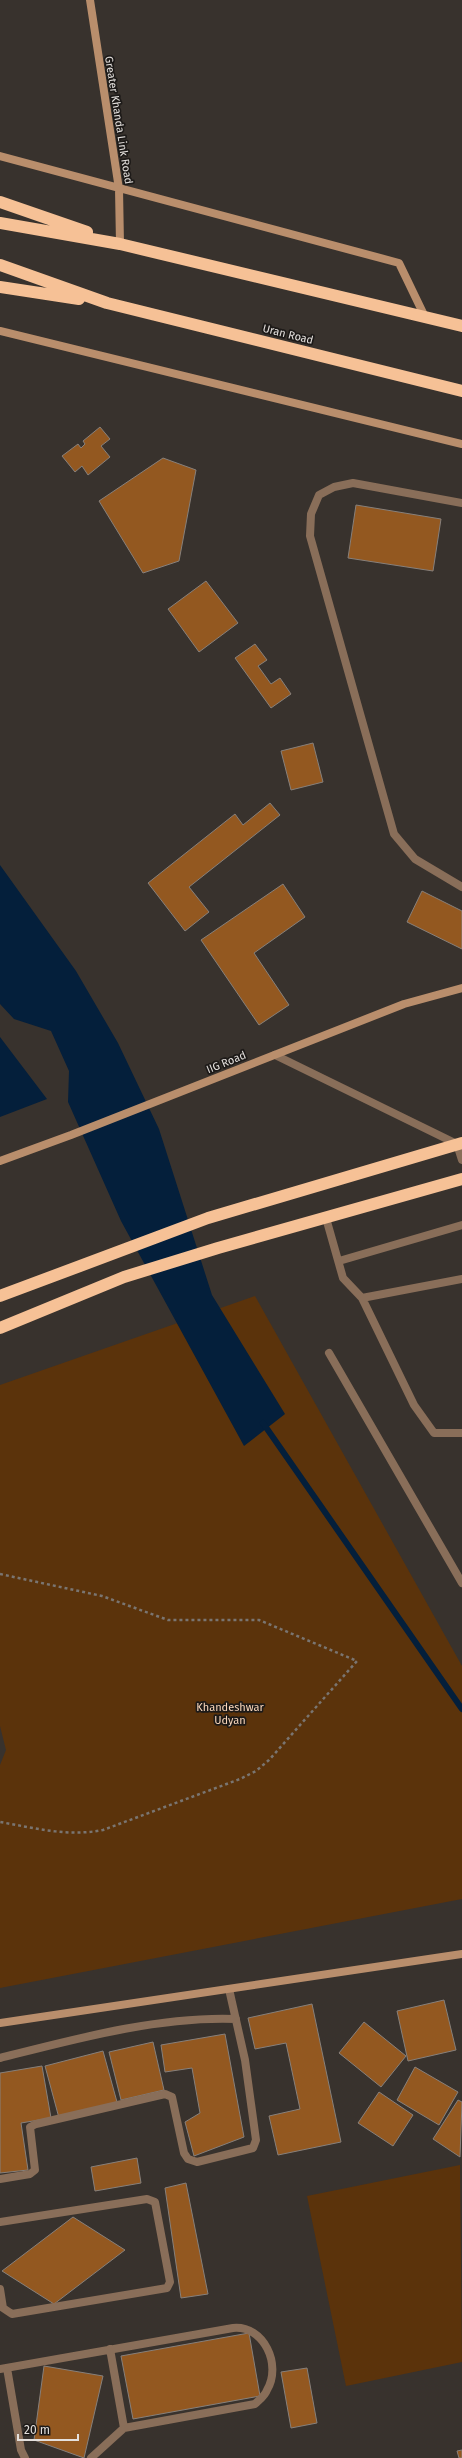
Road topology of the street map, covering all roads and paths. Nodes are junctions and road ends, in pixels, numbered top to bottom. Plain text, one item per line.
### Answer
1 (90, 0) edge
2 (0, 156) edge
3 (119, 189) junction
4 (0, 202) edge
5 (0, 223) edge
6 (120, 244) junction
7 (0, 265) edge
8 (0, 287) edge
9 (108, 303) junction
10 (425, 316) junction
11 (462, 326) edge
12 (0, 331) edge
13 (462, 391) edge
14 (462, 444) edge
15 (462, 503) edge
16 (462, 887) edge
17 (462, 988) edge
18 (275, 1055) junction
19 (460, 1143) edge
20 (462, 1160) edge
21 (0, 1161) edge
22 (462, 1179) edge
23 (326, 1218) junction
24 (462, 1225) edge
25 (338, 1261) junction
26 (462, 1279) edge
27 (0, 1296) edge
28 (362, 1298) junction
29 (0, 1328) edge
30 (329, 1353) dead end
31 (462, 1433) edge
32 (0, 1574) edge
33 (462, 1584) edge
34 (0, 1822) edge
35 (462, 1954) edge
36 (229, 1989) junction
37 (236, 2019) junction
38 (0, 2023) edge
39 (0, 2058) edge
40 (0, 2179) edge
41 (0, 2222) edge
42 (0, 2289) edge
43 (110, 2350) junction
44 (4, 2368) edge
45 (124, 2428) junction
46 (25, 2458) edge
47 (91, 2458) edge

1 - 3 street, Greater Khanda Link Road
2 - 3 street
3 - 6 street, Greater Khanda Link Road
3 - 10 street
4 - 6 highway
5 - 6 highway
6 - 10 highway
7 - 9 highway, Uran Road
8 - 9 highway, Uran Road
9 - 13 highway, Uran Road
10 - 11 highway
12 - 14 street
15 - 16 street
17 - 18 street, IIG Road
18 - 19 street
18 - 21 street, IIG Road
19 - 20 street
19 - 27 highway
22 - 23 highway
23 - 25 street
23 - 29 highway
24 - 25 street
25 - 28 street
26 - 28 street
28 - 31 street
30 - 33 street
32 - 34 path
35 - 36 street
36 - 37 street
36 - 38 street
37 - 39 street
37 - 40 street
41 - 42 street
43 - 44 street
43 - 45 street
43 - 45 street
44 - 46 street
45 - 47 street

